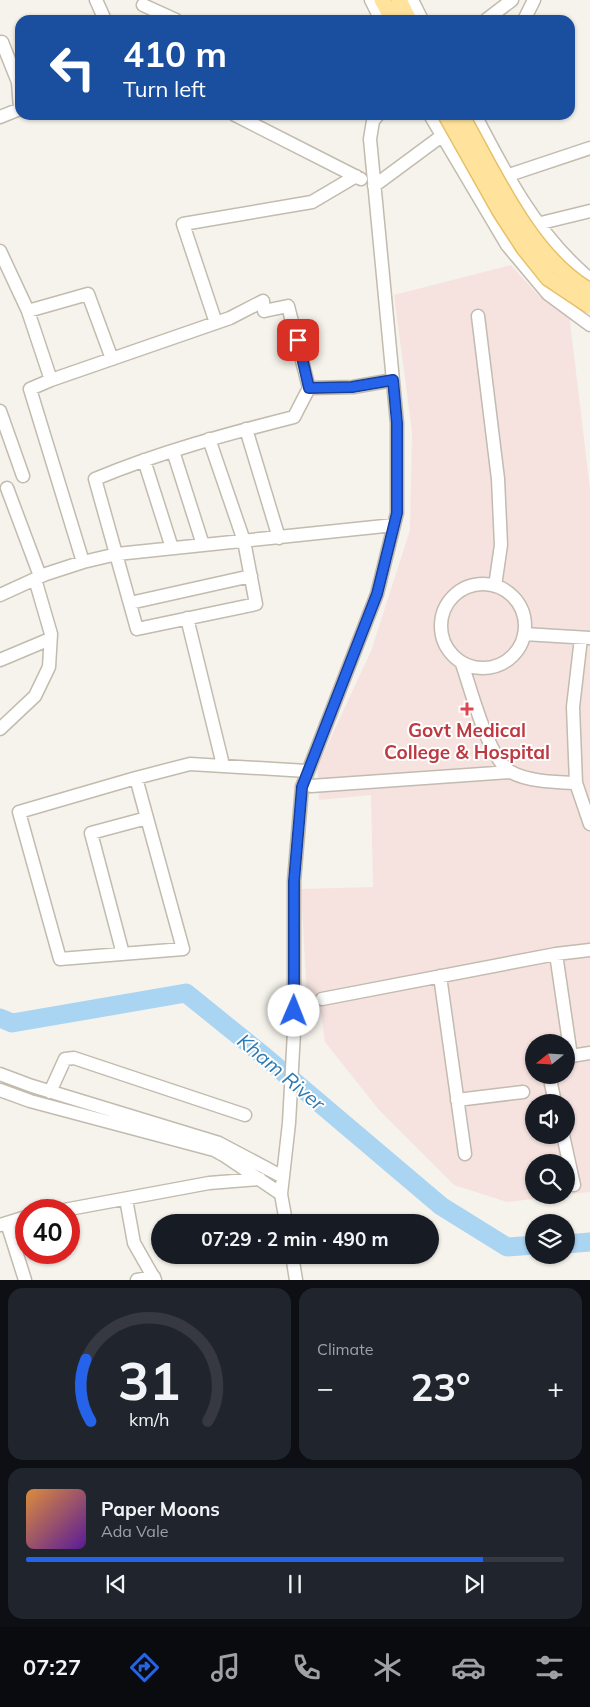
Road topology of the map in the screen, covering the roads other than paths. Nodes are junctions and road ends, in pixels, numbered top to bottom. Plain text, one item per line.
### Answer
1 (96, 0) edge
2 (371, 0) edge
3 (382, 0) edge
4 (398, 0) edge
5 (412, 0) edge
6 (512, 0) edge
7 (534, 0) edge
8 (143, 5) dead end
9 (103, 15) edge
10 (165, 15) edge
11 (378, 15) edge
12 (390, 15) edge
13 (406, 15) edge
14 (420, 15) edge
15 (492, 15) edge
16 (526, 15) edge
17 (0, 43) edge
18 (15, 73) edge
19 (15, 111) edge
20 (0, 117) edge
21 (245, 120) edge
22 (374, 120) edge
23 (433, 120) edge
24 (449, 120) edge
25 (457, 120) edge
26 (465, 120) edge
27 (478, 120) edge
28 (442, 137) junction
29 (590, 148) edge
30 (356, 176) junction
31 (506, 176) junction
32 (374, 186) junction
33 (590, 211) edge
34 (537, 224) junction
35 (0, 250) edge
36 (590, 279) edge
37 (590, 290) edge
38 (590, 306) edge
39 (28, 311) junction
40 (478, 316) dead end
41 (216, 323) junction
42 (590, 325) edge
43 (112, 359) junction
44 (51, 380) junction
45 (393, 380) junction
46 (309, 388) junction
47 (0, 411) edge
48 (246, 429) junction
49 (209, 439) junction
50 (6, 446) edge
51 (173, 450) junction
52 (144, 460) junction
53 (24, 476) dead end
54 (7, 488) dead end
55 (394, 525) junction
56 (279, 538) junction
57 (244, 541) junction
58 (203, 545) junction
59 (172, 548) junction
60 (117, 554) junction
61 (83, 562) junction
62 (251, 576) junction
63 (38, 578) junction
64 (495, 586) junction
65 (0, 595) edge
66 (130, 603) junction
67 (187, 618) junction
68 (524, 634) junction
69 (585, 638) edge
70 (50, 639) junction
71 (0, 660) edge
72 (462, 664) junction
73 (0, 729) edge
74 (223, 765) junction
75 (308, 771) junction
76 (511, 772) junction
77 (136, 778) junction
78 (576, 783) junction
79 (311, 786) dead end
80 (147, 818) junction
81 (590, 824) edge
82 (590, 950) edge
83 (123, 954) junction
84 (556, 954) junction
85 (440, 976) junction
86 (322, 1000) dead end
87 (294, 1011) tunnel mouth
88 (294, 1032) tunnel mouth
89 (580, 1057) edge
90 (0, 1074) edge
91 (0, 1090) edge
92 (50, 1092) junction
93 (523, 1092) dead end
94 (457, 1100) junction
95 (244, 1115) dead end
96 (466, 1154) dead end
97 (282, 1177) junction
98 (260, 1179) junction
99 (281, 1194) junction
100 (126, 1199) junction
101 (80, 1207) edge
102 (285, 1214) edge
103 (4, 1224) edge
104 (293, 1264) edge
105 (155, 1278) edge
106 (25, 1280) edge
107 (137, 1280) edge
108 (296, 1280) edge

1 - 9 street
2 - 11 street
3 - 12 main road
4 - 13 main road
5 - 14 street
6 - 15 street
7 - 16 street
8 - 10 street
17 - 18 street
19 - 20 street
21 - 30 street
22 - 32 street
23 - 28 street
24 - 38 main road, bridge
25 - 28 street
26 - 37 main road, bridge
27 - 31 street
28 - 32 street
28 - 42 street
29 - 31 street
30 - 32 street
30 - 41 street
31 - 34 street
32 - 45 street
33 - 34 street
34 - 36 street
35 - 39 street
39 - 43 street
39 - 44 street
40 - 64 street
41 - 43 street
41 - 46 street
43 - 44 street
44 - 61 street
45 - 46 street
45 - 55 street
46 - 48 street
47 - 50 street
48 - 49 street
48 - 56 street
49 - 51 street
49 - 57 street
50 - 53 street
51 - 52 street
51 - 58 street
52 - 59 street
52 - 60 street
54 - 63 street
55 - 56 street
55 - 75 street
56 - 57 street
57 - 58 street
57 - 62 street
58 - 59 street
59 - 60 street
60 - 61 street
60 - 66 street
61 - 63 street
62 - 66 street
62 - 67 street
63 - 65 street
63 - 70 street
64 - 68 street
64 - 72 street
66 - 67 street
67 - 74 street
68 - 69 street
68 - 72 street
69 - 78 street
70 - 71 street
70 - 73 street
72 - 76 street
74 - 75 street
74 - 77 street
75 - 87 street
76 - 78 street
76 - 79 street
77 - 80 street
77 - 83 street
78 - 81 street
80 - 83 street
80 - 83 street
82 - 84 street
84 - 85 street
84 - 89 street
85 - 86 street
85 - 94 street
88 - 97 street
90 - 92 street
91 - 98 street
92 - 95 street
92 - 97 street
93 - 94 street
94 - 96 street
97 - 99 street
98 - 99 street
98 - 100 street
99 - 102 street
100 - 101 street
100 - 105 street
103 - 106 street
104 - 108 street
105 - 107 street

